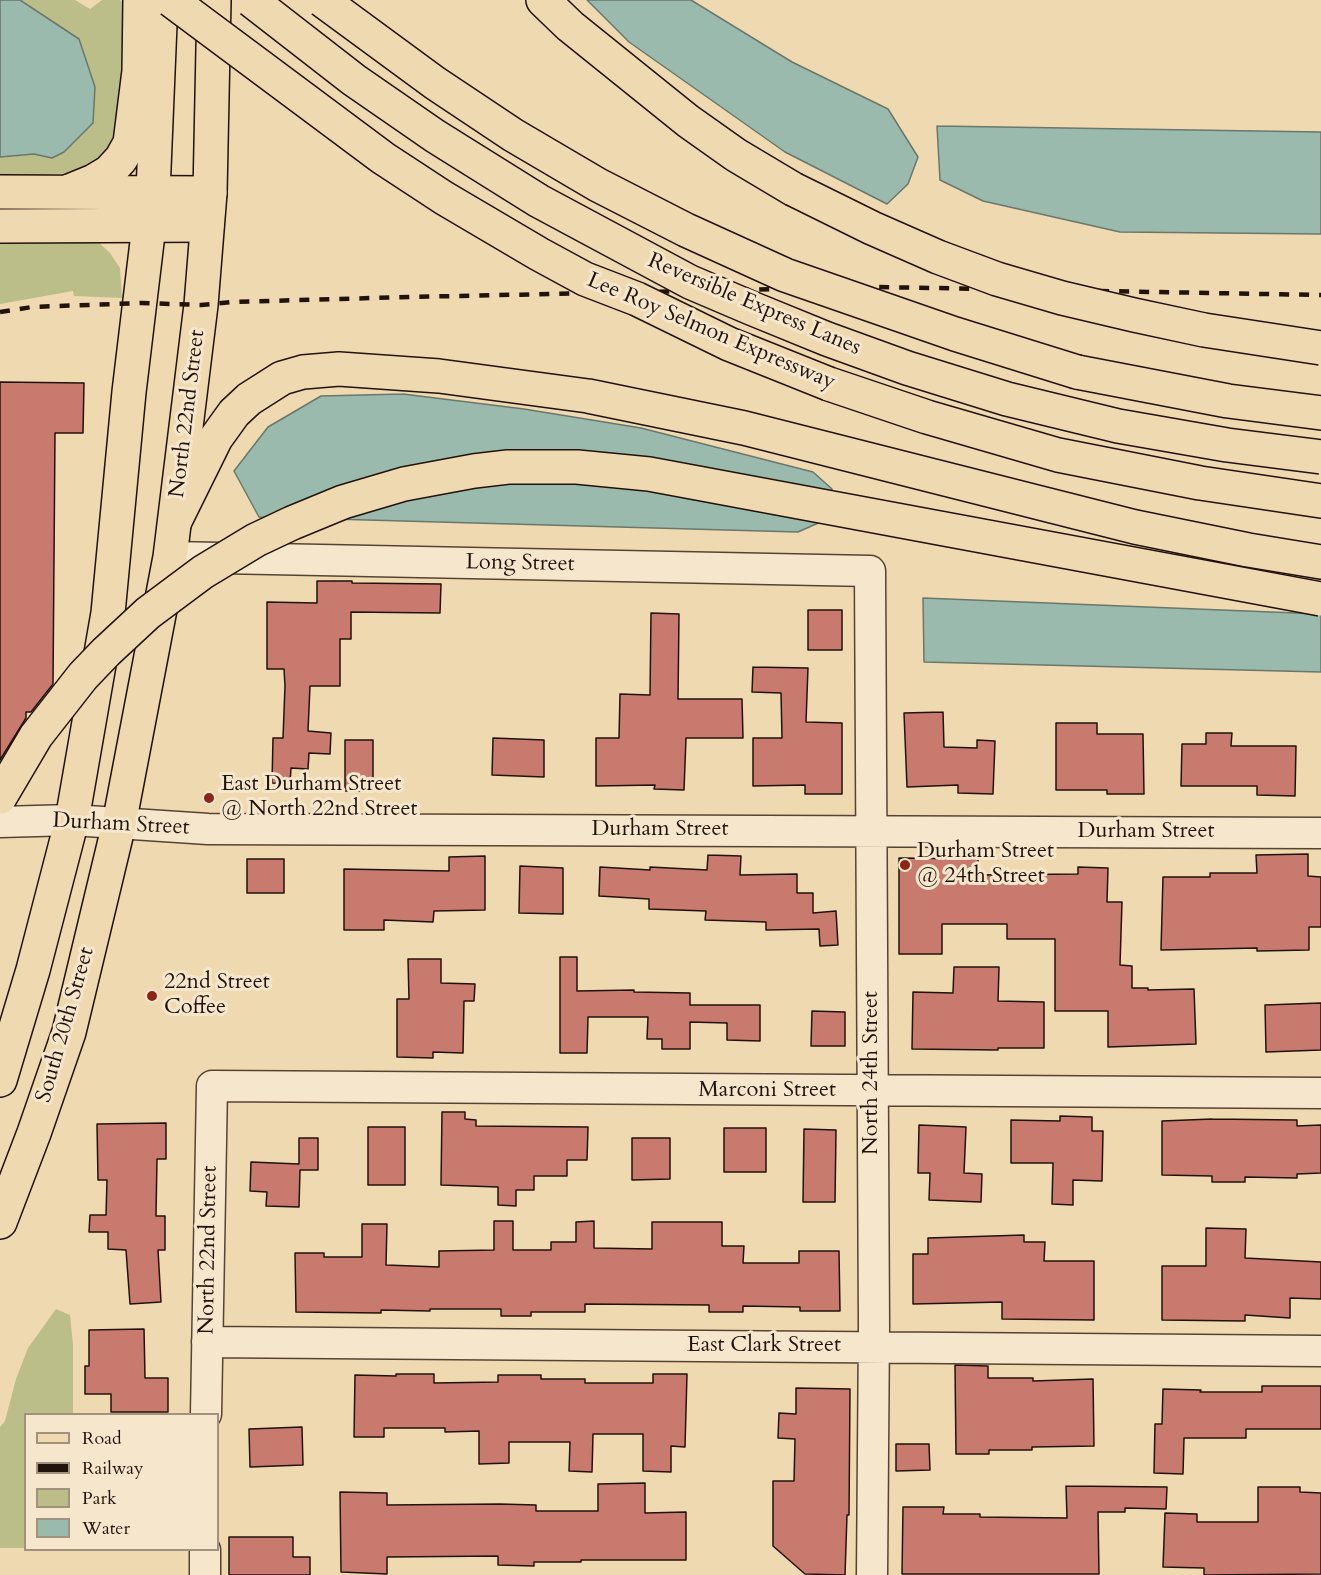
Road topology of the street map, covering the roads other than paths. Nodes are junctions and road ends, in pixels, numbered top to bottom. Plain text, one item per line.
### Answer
1 (140, 0) edge
2 (161, 0) edge
3 (171, 0) edge
4 (214, 0) edge
5 (251, 0) edge
6 (322, 0) edge
7 (543, 0) edge
8 (0, 192) edge
9 (67, 192) junction
10 (153, 192) junction
11 (210, 193) junction
12 (149, 224) junction
13 (207, 225) junction
14 (0, 226) edge
15 (1321, 348) edge
16 (1321, 413) edge
17 (1321, 458) edge
18 (1321, 501) edge
19 (175, 521) junction
20 (170, 557) junction
21 (1321, 562) edge
22 (870, 571) joint
23 (1321, 599) edge
24 (0, 797) edge
25 (72, 820) junction
26 (0, 822) edge
27 (119, 824) junction
28 (871, 831) junction
29 (1321, 833) edge
30 (0, 1080) edge
31 (212, 1086) joint
32 (872, 1092) junction
33 (1321, 1093) edge
34 (0, 1222) edge
35 (207, 1342) junction
36 (874, 1346) junction
37 (1321, 1351) edge
38 (206, 1413) edge
39 (205, 1551) edge
40 (205, 1575) edge
41 (872, 1575) edge

1 - 9 main road
2 - 10 main road
3 - 18 main road, Lee Roy Selmon Expressway, bridge
4 - 11 main road, North 22nd Street
5 - 17 main road, Reversible Express Lanes, bridge
6 - 16 main road, bridge
7 - 15 main road, bridge
8 - 9 main road
9 - 10 main road
10 - 11 main road
10 - 12 main road
11 - 13 main road, North 22nd Street
12 - 13 main road
12 - 14 main road
12 - 25 main road
13 - 19 main road, North 22nd Street
19 - 20 main road, North 22nd Street
19 - 21 main road
20 - 22 street, Long Street
20 - 27 main road, North 22nd Street
22 - 28 street, North 24th Street
23 - 24 main road, bridge
25 - 26 street, Durham Street
25 - 27 street, Durham Street
25 - 30 main road
27 - 28 street, Durham Street
27 - 34 main road, South 20th Street
28 - 29 street, Durham Street
28 - 32 street, North 24th Street
31 - 32 street, Marconi Street
31 - 35 street, North 22nd Street
32 - 33 street, Marconi Street
32 - 36 street, North 24th Street
35 - 36 street, East Clark Street
35 - 38 street, North 22nd Street
36 - 37 street, East Clark Street
36 - 41 street, North 24th Street
39 - 40 street

